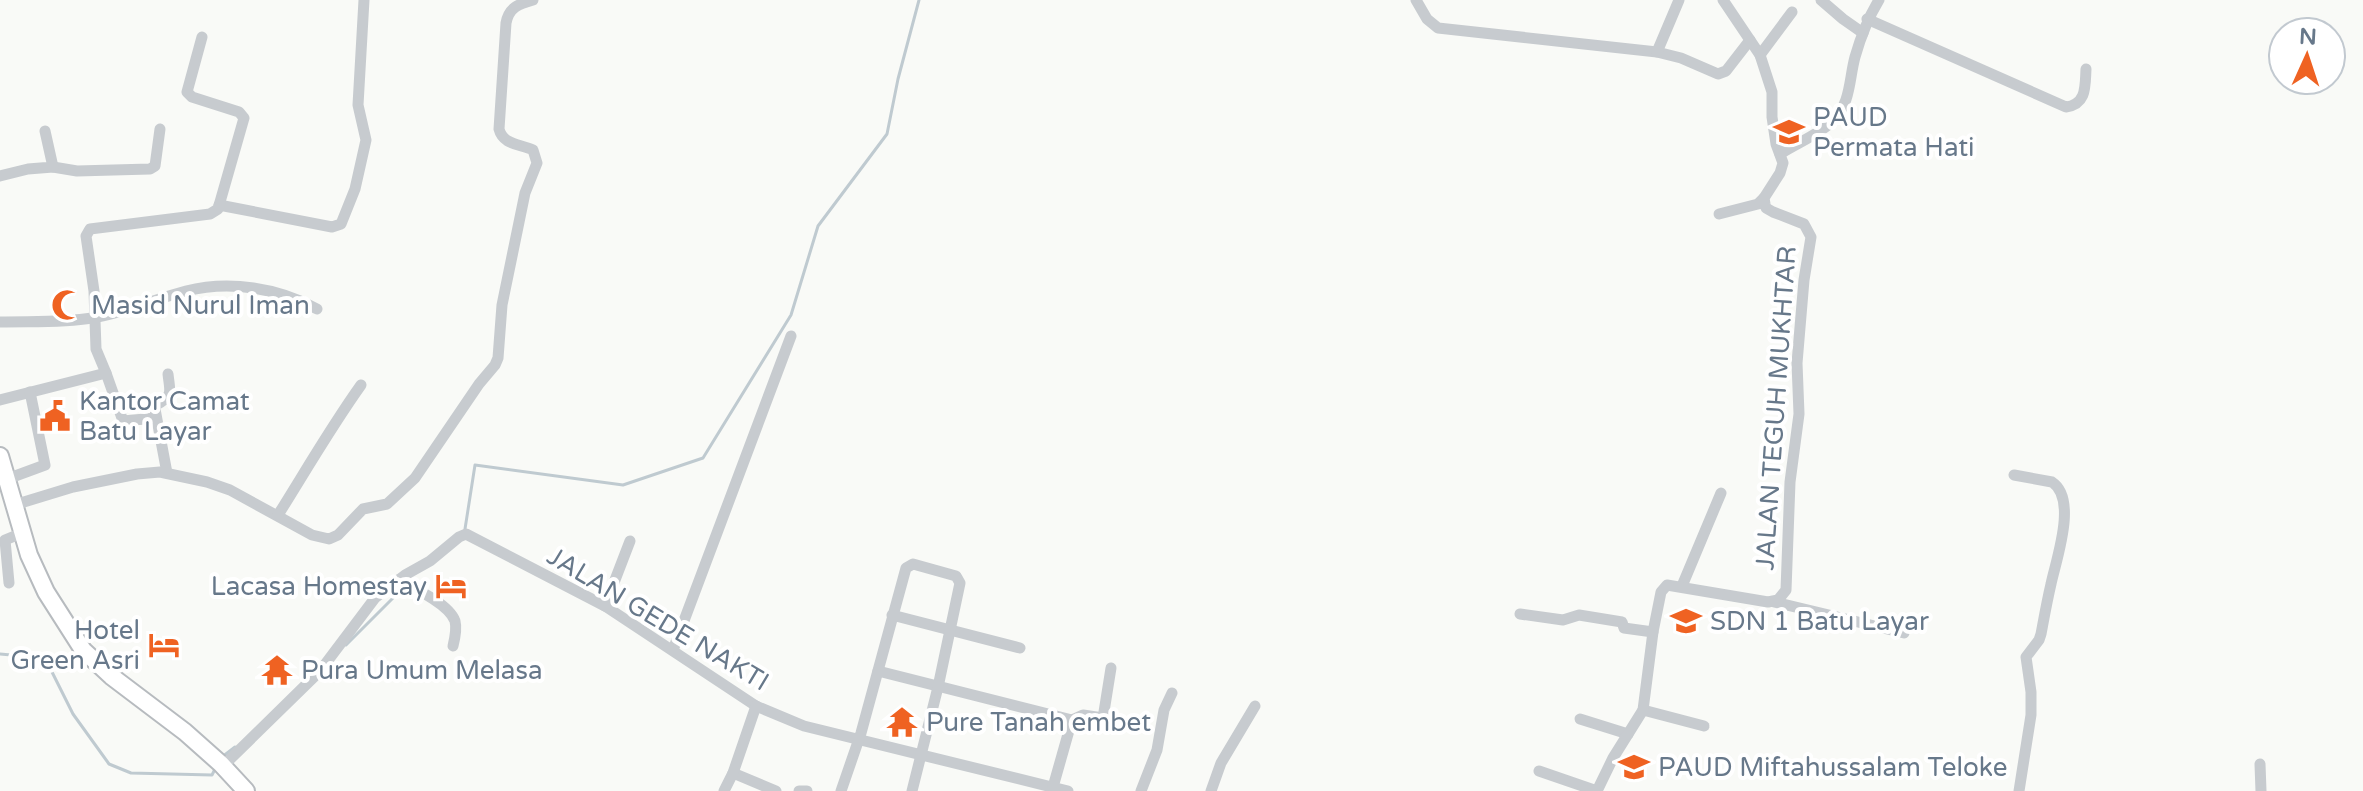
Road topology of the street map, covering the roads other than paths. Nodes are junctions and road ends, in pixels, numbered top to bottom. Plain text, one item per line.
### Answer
1 (364, 0) edge
2 (533, 0) edge
3 (1416, 0) edge
4 (1679, 0) edge
5 (1723, 0) edge
6 (1821, 0) edge
7 (1879, 0) edge
8 (1792, 12) dead end
9 (1867, 19) junction
10 (1863, 33) junction
11 (202, 37) dead end
12 (1750, 40) junction
13 (1657, 52) junction
14 (1760, 55) junction
15 (2086, 69) dead end
16 (160, 129) dead end
17 (45, 131) dead end
18 (1781, 158) junction
19 (53, 167) junction
20 (0, 176) edge
21 (1764, 198) junction
22 (219, 205) junction
23 (1719, 214) dead end
24 (317, 309) dead end
25 (94, 318) junction
26 (0, 322) edge
27 (791, 336) dead end
28 (106, 373) junction
29 (168, 374) dead end
30 (361, 385) dead end
31 (30, 392) junction
32 (0, 400) edge
33 (156, 418) junction
34 (0, 456) edge
35 (167, 473) junction
36 (2014, 475) dead end
37 (7, 479) junction
38 (1721, 493) dead end
39 (14, 505) junction
40 (278, 515) junction
41 (22, 533) junction
42 (630, 541) dead end
43 (9, 583) dead end
44 (404, 583) junction
45 (1682, 586) junction
46 (1774, 602) junction
47 (605, 606) junction
48 (1520, 614) dead end
49 (892, 615) junction
50 (951, 630) junction
51 (1653, 632) junction
52 (1904, 633) dead end
53 (453, 646) dead end
54 (1020, 648) dead end
55 (673, 650) junction
56 (1111, 668) dead end
57 (878, 671) junction
58 (938, 687) junction
59 (1172, 693) dead end
60 (756, 706) junction
61 (1255, 706) dead end
62 (1643, 710) junction
63 (1580, 719) dead end
64 (1072, 720) junction
65 (1704, 726) dead end
66 (1628, 734) junction
67 (859, 741) junction
68 (920, 756) junction
69 (218, 762) junction
70 (2260, 764) dead end
71 (1539, 771) dead end
72 (733, 773) junction
73 (1053, 787) junction
74 (246, 791) edge
75 (724, 791) edge
76 (776, 791) edge
77 (799, 791) edge
78 (807, 791) edge
79 (841, 791) edge
80 (912, 791) edge
81 (1068, 791) edge
82 (1141, 791) edge
83 (1211, 791) edge
84 (1597, 791) edge
85 (2019, 791) edge
86 (2261, 791) edge

1 - 22 street
2 - 40 street
3 - 13 street
4 - 13 street
5 - 12 street
6 - 10 street
7 - 9 street
8 - 14 street
9 - 10 street
9 - 15 street
10 - 18 street
11 - 22 street
12 - 13 street
12 - 14 street
14 - 18 street
16 - 19 street
17 - 19 street
18 - 21 street
19 - 20 street
21 - 23 street
21 - 46 street, JALAN TEGUH MUKHTAR
22 - 25 street
24 - 25 street
25 - 26 street
25 - 28 street
27 - 55 street
28 - 31 street
28 - 33 street
29 - 33 street
30 - 40 street
31 - 32 street
31 - 37 street
33 - 35 street
34 - 37 highway
35 - 39 street
35 - 40 street
36 - 85 street
37 - 39 highway
38 - 45 street
39 - 41 highway
41 - 43 street
41 - 69 highway
42 - 47 street
44 - 47 street, JALAN GEDE NAKTI
44 - 53 street
44 - 69 street, JALAN GEDE NAKTI
45 - 46 street, JALAN TEGUH MUKHTAR
45 - 51 street
46 - 52 street
47 - 55 street, JALAN GEDE NAKTI
48 - 51 street
49 - 50 street
49 - 50 street
49 - 57 street
50 - 54 street
50 - 58 street
51 - 62 street
55 - 60 street, JALAN GEDE NAKTI
56 - 64 street
57 - 58 street
57 - 67 street
58 - 64 street
58 - 68 street
59 - 82 street
60 - 67 street, JALAN GEDE NAKTI
60 - 72 street
61 - 83 street
62 - 65 street
62 - 66 street
63 - 66 street
64 - 73 street
66 - 84 street
67 - 68 street, JALAN GEDE NAKTI
67 - 79 street
68 - 73 street, JALAN GEDE NAKTI
68 - 80 street
69 - 74 highway
70 - 86 street
71 - 84 street
72 - 75 street
72 - 76 street
73 - 81 street, JALAN GEDE NAKTI
77 - 78 street

